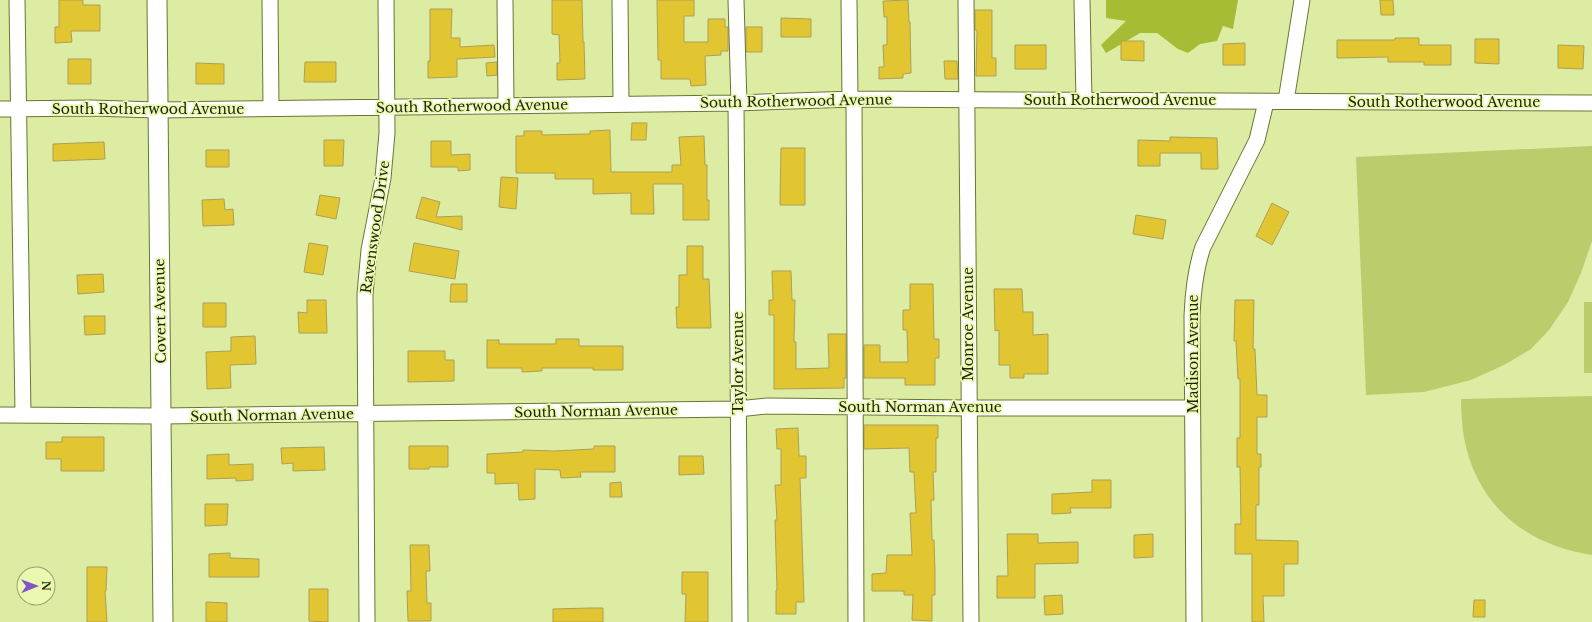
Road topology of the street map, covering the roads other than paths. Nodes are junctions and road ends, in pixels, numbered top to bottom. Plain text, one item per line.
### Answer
1 (17, 0) edge
2 (156, 0) edge
3 (270, 0) edge
4 (386, 0) edge
5 (505, 0) edge
6 (620, 0) edge
7 (736, 0) edge
8 (849, 0) edge
9 (966, 0) edge
10 (1082, 0) edge
11 (1302, 0) edge
12 (852, 99) junction
13 (967, 99) junction
14 (1084, 101) junction
15 (1286, 101) junction
16 (1266, 102) junction
17 (737, 103) junction
18 (1592, 103) edge
19 (621, 104) junction
20 (506, 106) junction
21 (387, 107) junction
22 (271, 108) junction
23 (0, 109) edge
24 (18, 109) junction
25 (158, 110) junction
26 (855, 407) junction
27 (969, 408) junction
28 (1192, 408) junction
29 (738, 409) junction
30 (365, 414) junction
31 (0, 415) edge
32 (23, 415) junction
33 (161, 416) junction
34 (163, 622) edge
35 (367, 622) edge
36 (740, 622) edge
37 (856, 622) edge
38 (971, 622) edge
39 (1194, 622) edge

1 - 24 street
2 - 25 main road, Covert Avenue
3 - 22 street
4 - 21 street, Ravenswood Drive
5 - 20 street
6 - 19 street
7 - 17 street, Taylor Avenue
8 - 12 street
9 - 13 street, Monroe Avenue
10 - 14 street
11 - 15 street
12 - 13 street, South Rotherwood Avenue
12 - 17 street, South Rotherwood Avenue
12 - 26 street
13 - 14 street, South Rotherwood Avenue
13 - 27 street, Monroe Avenue
14 - 16 street, South Rotherwood Avenue
15 - 16 street, South Rotherwood Avenue
15 - 18 street, South Rotherwood Avenue
16 - 28 street, Madison Avenue
17 - 19 street, South Rotherwood Avenue
17 - 29 street, Taylor Avenue
19 - 20 street, South Rotherwood Avenue
20 - 21 street, South Rotherwood Avenue
21 - 22 street, South Rotherwood Avenue
21 - 30 street, Ravenswood Drive
22 - 25 street, South Rotherwood Avenue
23 - 24 street, South Rotherwood Avenue
24 - 25 street, South Rotherwood Avenue
24 - 32 street
25 - 33 main road, Covert Avenue
26 - 27 street, South Norman Avenue
26 - 29 street, South Norman Avenue
26 - 37 street
27 - 28 street, South Norman Avenue
27 - 38 street, Monroe Avenue
28 - 39 street, Madison Avenue
29 - 30 street, South Norman Avenue
29 - 36 street, Taylor Avenue
30 - 33 street, South Norman Avenue
30 - 35 street, Ravenswood Drive
31 - 32 street, South Norman Avenue
32 - 33 street, South Norman Avenue
33 - 34 main road, Covert Avenue

